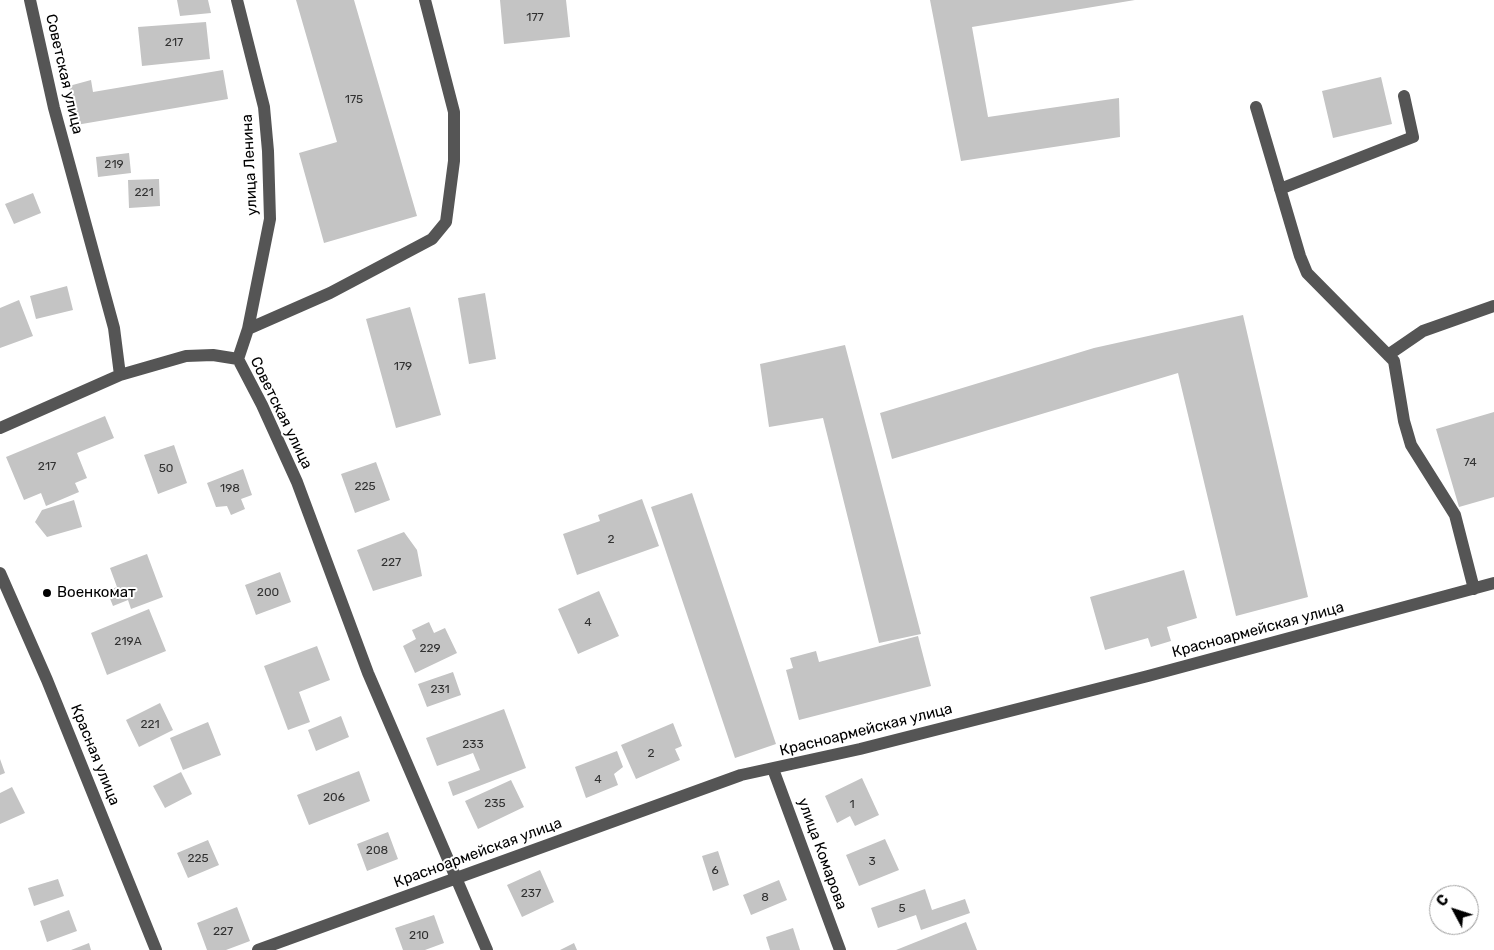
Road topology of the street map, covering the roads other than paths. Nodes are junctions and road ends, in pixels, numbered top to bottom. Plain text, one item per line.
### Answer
1 (30, 0) edge
2 (237, 0) edge
3 (425, 0) edge
4 (1404, 96) dead end
5 (1256, 106) dead end
6 (1280, 189) junction
7 (1494, 306) edge
8 (248, 329) junction
9 (1388, 355) junction
10 (238, 358) junction
11 (120, 375) junction
12 (0, 428) edge
13 (0, 573) edge
14 (1494, 584) edge
15 (1474, 589) junction
16 (773, 769) junction
17 (456, 878) junction
18 (156, 950) edge
19 (258, 950) edge
20 (487, 950) edge
21 (840, 950) edge

1 - 11 street, Советская улица
2 - 8 street, улица Ленина
3 - 8 street
4 - 6 street
5 - 6 street
6 - 9 street
7 - 9 street
8 - 10 street, улица Ленина
9 - 15 street
10 - 11 street, Советская улица
10 - 17 street, Советская улица
11 - 12 street
13 - 18 street, Красная улица
14 - 15 street, Красноармейская улица
15 - 16 street, Красноармейская улица
16 - 17 street, Красноармейская улица
16 - 21 street, улица Комарова
17 - 19 street, Красноармейская улица
17 - 20 street, Советская улица

